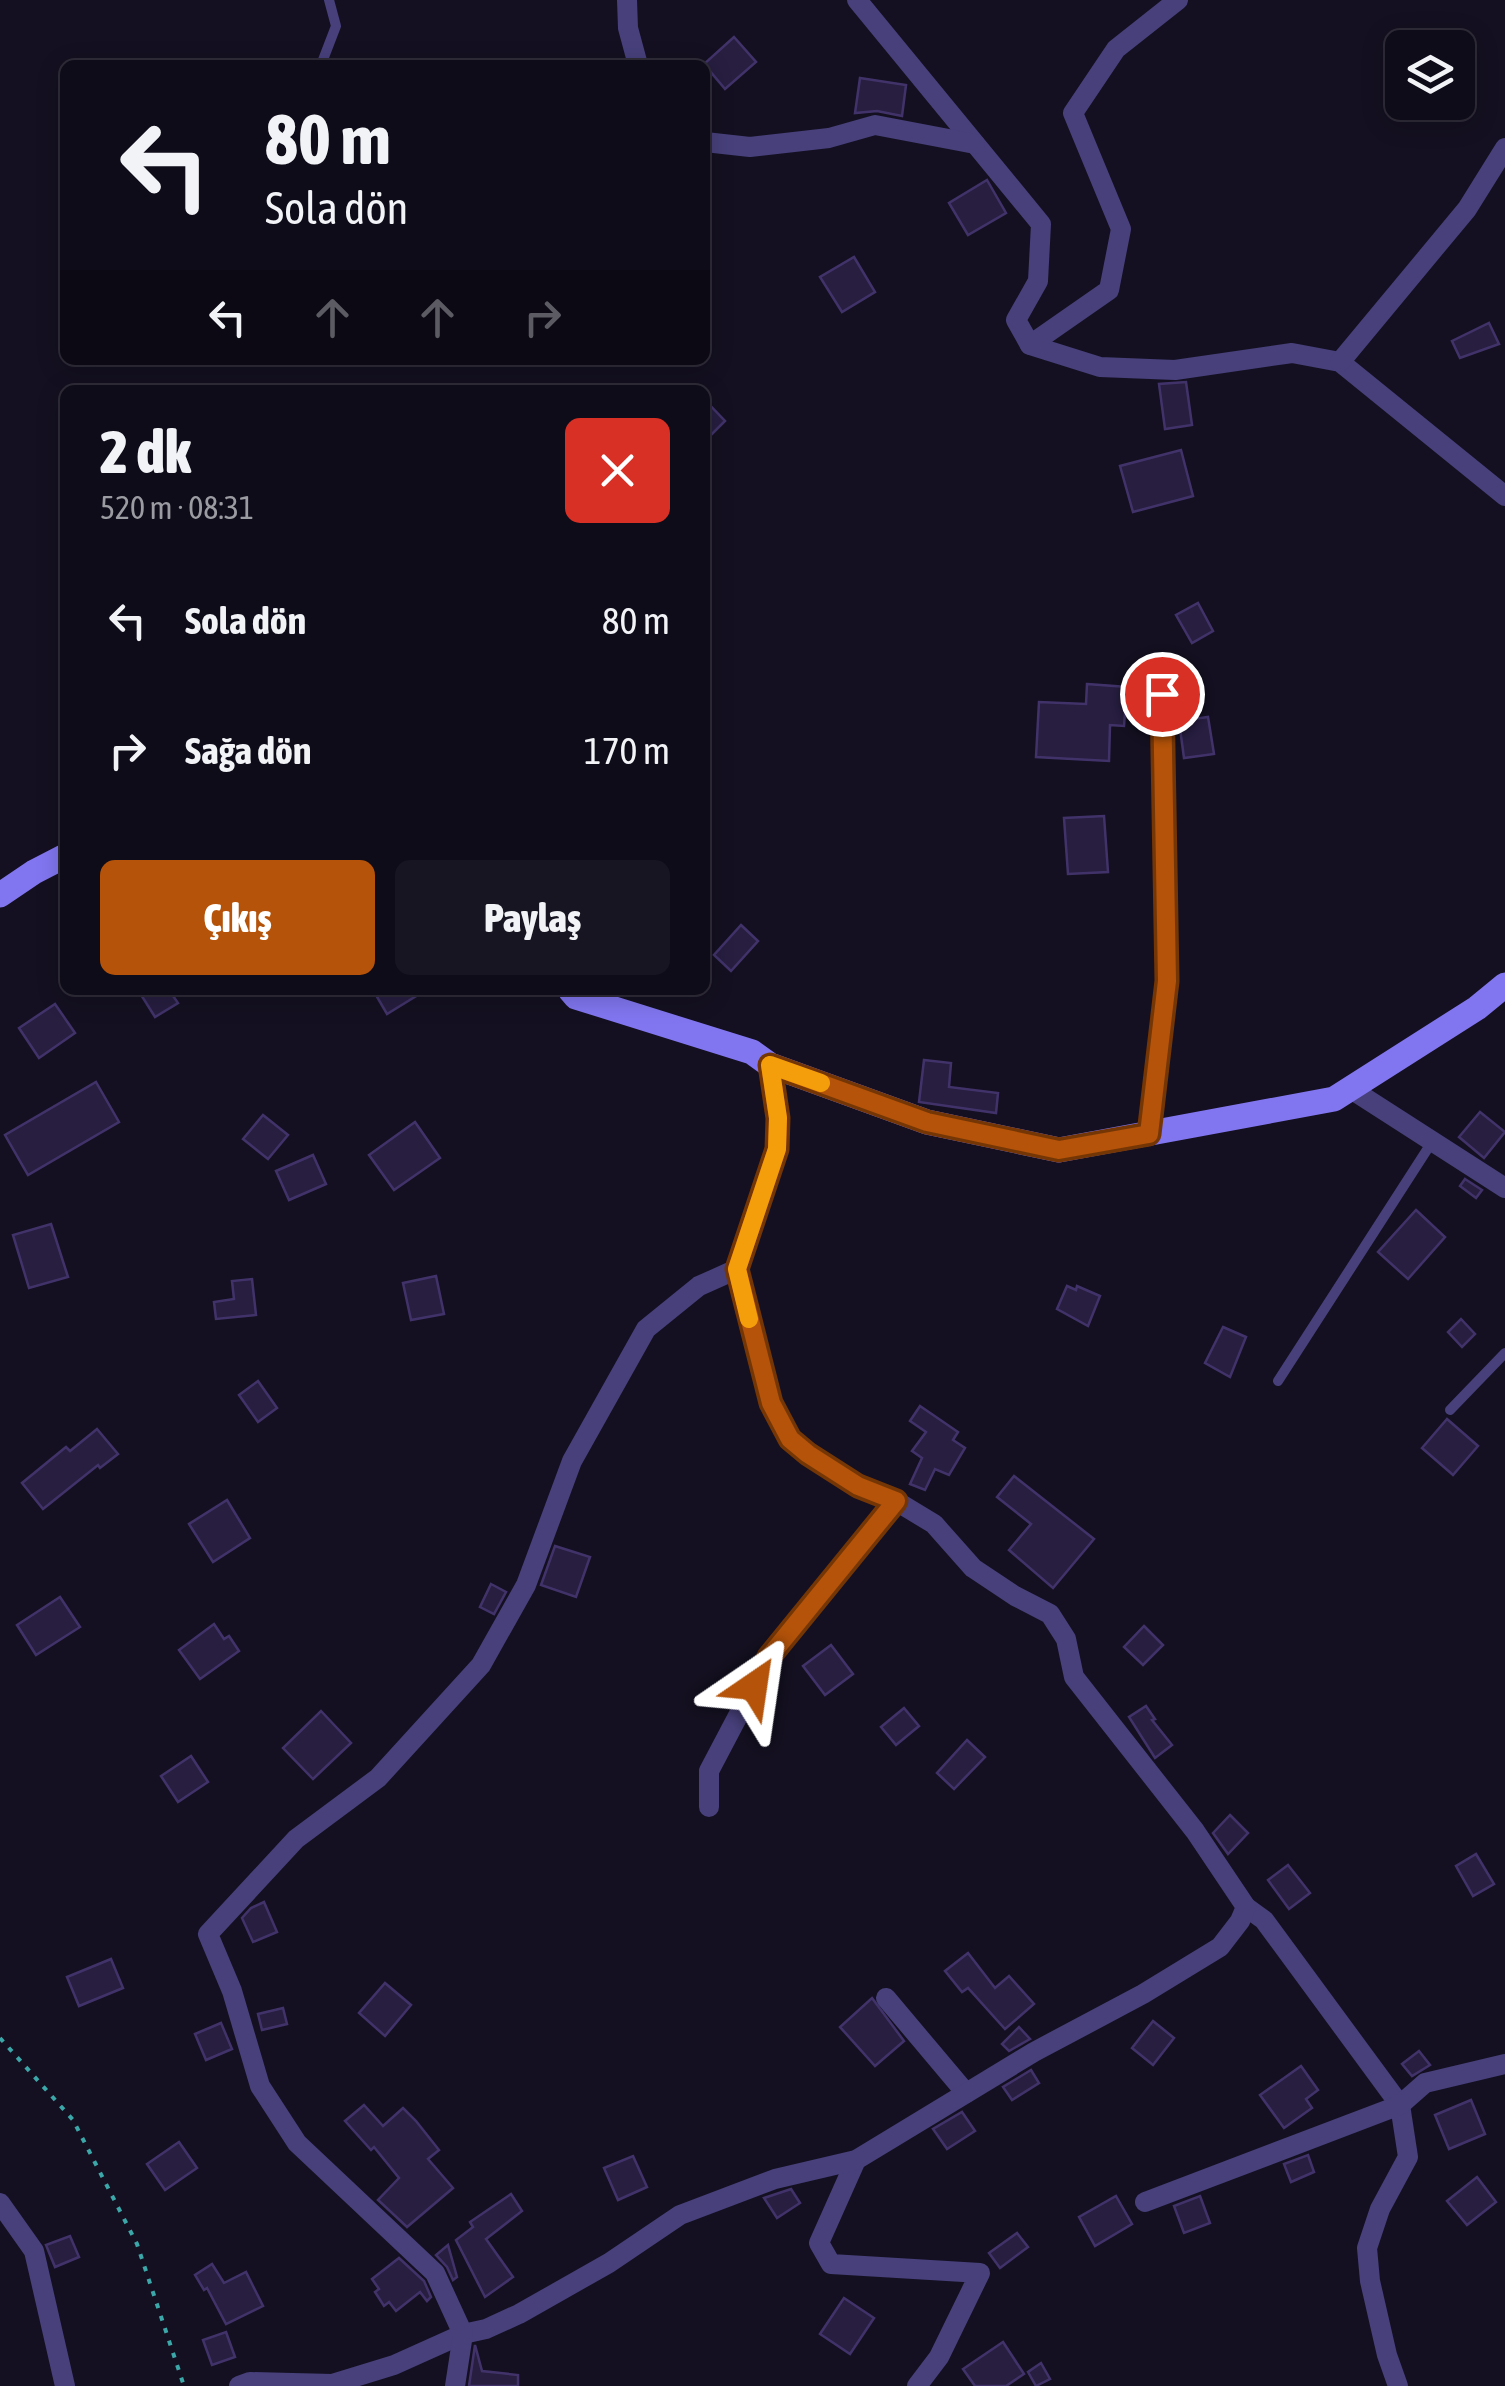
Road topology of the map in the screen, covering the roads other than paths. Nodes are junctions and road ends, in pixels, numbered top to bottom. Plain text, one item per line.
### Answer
1 (330, 0) edge
2 (627, 0) edge
3 (857, 0) edge
4 (1178, 0) edge
5 (323, 60) edge
6 (636, 60) edge
7 (710, 143) edge
8 (976, 144) junction
9 (1505, 148) edge
10 (1030, 345) junction
11 (1340, 362) junction
12 (1505, 496) edge
13 (1162, 694) dead end
14 (60, 859) edge
15 (0, 895) edge
16 (1505, 985) edge
17 (574, 995) edge
18 (770, 1065) junction
19 (1350, 1088) junction
20 (1149, 1134) junction
21 (1432, 1141) junction
22 (1505, 1188) edge
23 (737, 1269) junction
24 (1505, 1353) edge
25 (1278, 1381) dead end
26 (1450, 1410) dead end
27 (896, 1501) junction
28 (709, 1807) dead end
29 (1246, 1907) junction
30 (886, 1998) dead end
31 (1505, 2064) edge
32 (966, 2093) junction
33 (1400, 2105) junction
34 (856, 2160) junction
35 (1145, 2202) dead end
36 (0, 2203) edge
37 (463, 2334) junction
38 (65, 2386) edge
39 (240, 2386) edge
40 (455, 2386) edge
41 (917, 2386) edge
42 (1398, 2386) edge

1 - 5 lane
2 - 6 street
3 - 8 street
4 - 10 street
7 - 8 street
8 - 10 street
9 - 11 street
10 - 11 street
11 - 12 street
13 - 20 lane
14 - 15 street
16 - 19 street
17 - 18 street
18 - 20 street
18 - 23 street
19 - 20 street
19 - 21 street
21 - 22 street
21 - 25 lane
23 - 27 street
23 - 37 street
24 - 26 lane
27 - 28 street
27 - 29 street
29 - 32 street
29 - 33 street
30 - 32 street
31 - 33 street
32 - 34 street
33 - 35 street
33 - 42 street
34 - 37 street
34 - 41 street
36 - 38 street
37 - 39 street
37 - 40 street

